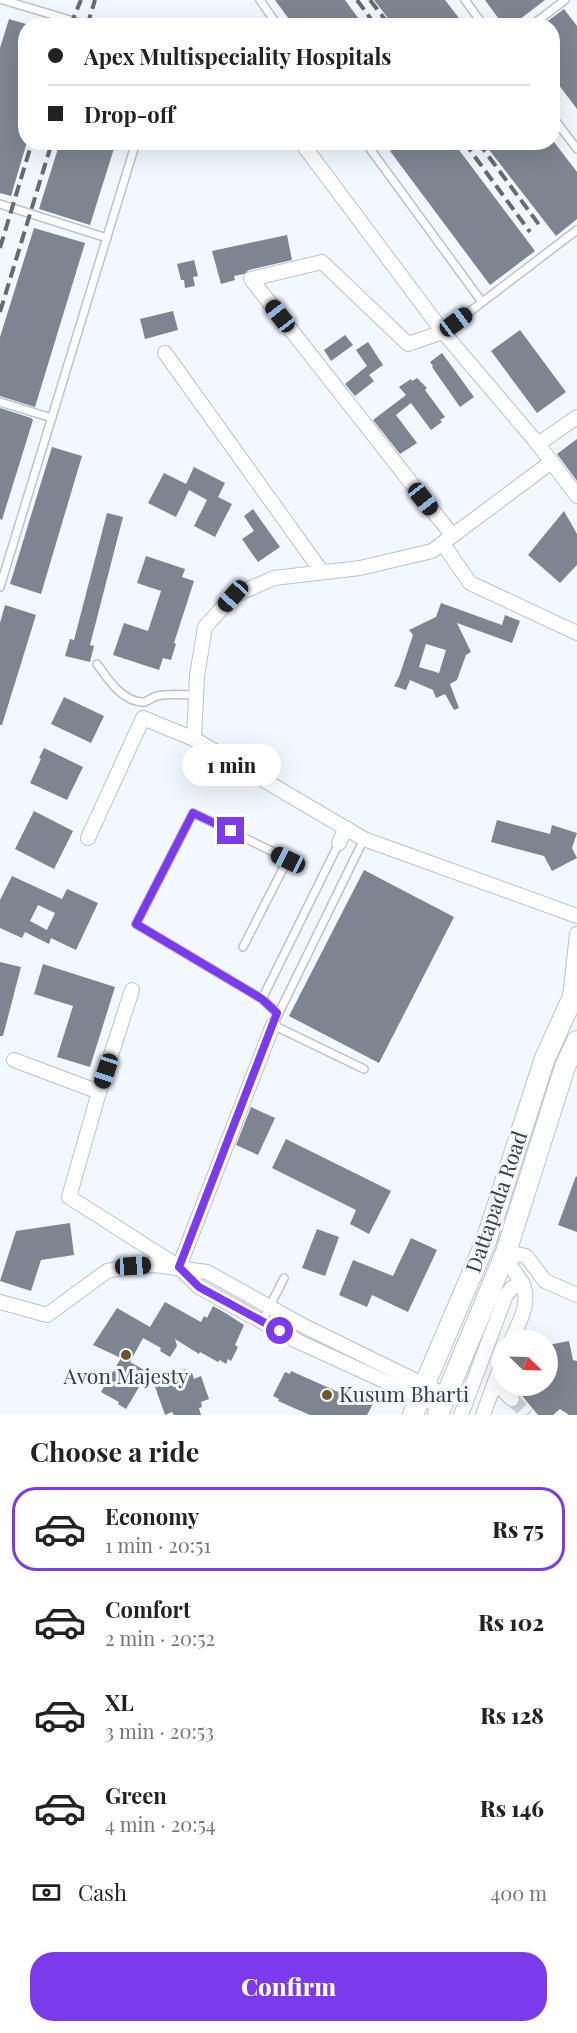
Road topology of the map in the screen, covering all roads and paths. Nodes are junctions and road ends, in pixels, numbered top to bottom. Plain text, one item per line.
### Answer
1 (3, 0) edge
2 (260, 0) edge
3 (465, 0) edge
4 (565, 0) edge
5 (63, 18) edge
6 (272, 18) edge
7 (478, 18) edge
8 (541, 18) edge
9 (560, 127) edge
10 (577, 149) edge
11 (134, 150) edge
12 (307, 150) edge
13 (373, 150) edge
14 (0, 204) edge
15 (577, 230) edge
16 (107, 238) junction
17 (482, 302) junction
18 (443, 332) junction
19 (165, 353) dead end
20 (0, 402) edge
21 (577, 417) edge
22 (52, 418) junction
23 (538, 444) junction
24 (550, 463) junction
25 (577, 496) edge
26 (448, 540) junction
27 (322, 572) junction
28 (0, 587) edge
29 (577, 633) edge
30 (97, 664) dead end
31 (196, 695) junction
32 (194, 739) junction
33 (346, 828) junction
34 (88, 838) dead end
35 (364, 839) junction
36 (339, 843) joint
37 (577, 916) edge
38 (577, 934) edge
39 (243, 947) dead end
40 (132, 990) dead end
41 (573, 996) edge
42 (262, 999) junction
43 (275, 1019) junction
44 (577, 1041) edge
45 (14, 1060) dead end
46 (364, 1069) dead end
47 (571, 1071) edge
48 (99, 1092) junction
49 (509, 1253) junction
50 (179, 1267) junction
51 (284, 1278) dead end
52 (219, 1279) junction
53 (522, 1282) junction
54 (212, 1293) junction
55 (577, 1295) edge
56 (0, 1302) edge
57 (269, 1306) junction
58 (263, 1320) junction
59 (304, 1326) junction
60 (515, 1330) edge
61 (297, 1341) junction
62 (492, 1390) edge
63 (509, 1396) edge
64 (419, 1399) edge
65 (512, 1399) tunnel mouth
66 (441, 1406) edge
67 (461, 1415) edge
68 (483, 1415) edge

1 - 5 lane
2 - 6 lane
3 - 7 lane
4 - 8 lane
9 - 10 lane
11 - 16 lane
12 - 18 street
13 - 17 lane
14 - 16 lane
15 - 17 lane
16 - 22 lane
17 - 18 lane
18 - 23 street
18 - 26 street
19 - 27 street
20 - 22 lane
21 - 23 street
22 - 28 lane
23 - 24 street
24 - 25 street
24 - 26 street
26 - 27 street
26 - 29 street
27 - 31 street
30 - 31 lane
31 - 32 street
32 - 33 street
32 - 34 street
33 - 35 street
33 - 36 street
35 - 37 street
35 - 43 lane
36 - 42 lane
38 - 41 street
39 - 42 lane
40 - 48 street
41 - 64 main road, Dattapada Road
42 - 43 lane
43 - 46 lane
43 - 50 street
44 - 47 main road
45 - 48 street
47 - 49 main road
48 - 50 street
49 - 53 street
49 - 55 street
49 - 66 main road
50 - 52 street
50 - 54 street
50 - 56 street
51 - 57 lane
52 - 54 street
52 - 57 street
53 - 60 street
53 - 67 street
54 - 58 street
57 - 58 lane
57 - 59 street
58 - 61 street
59 - 61 street
59 - 64 street
61 - 64 street
62 - 68 street
63 - 65 street
64 - 66 street

